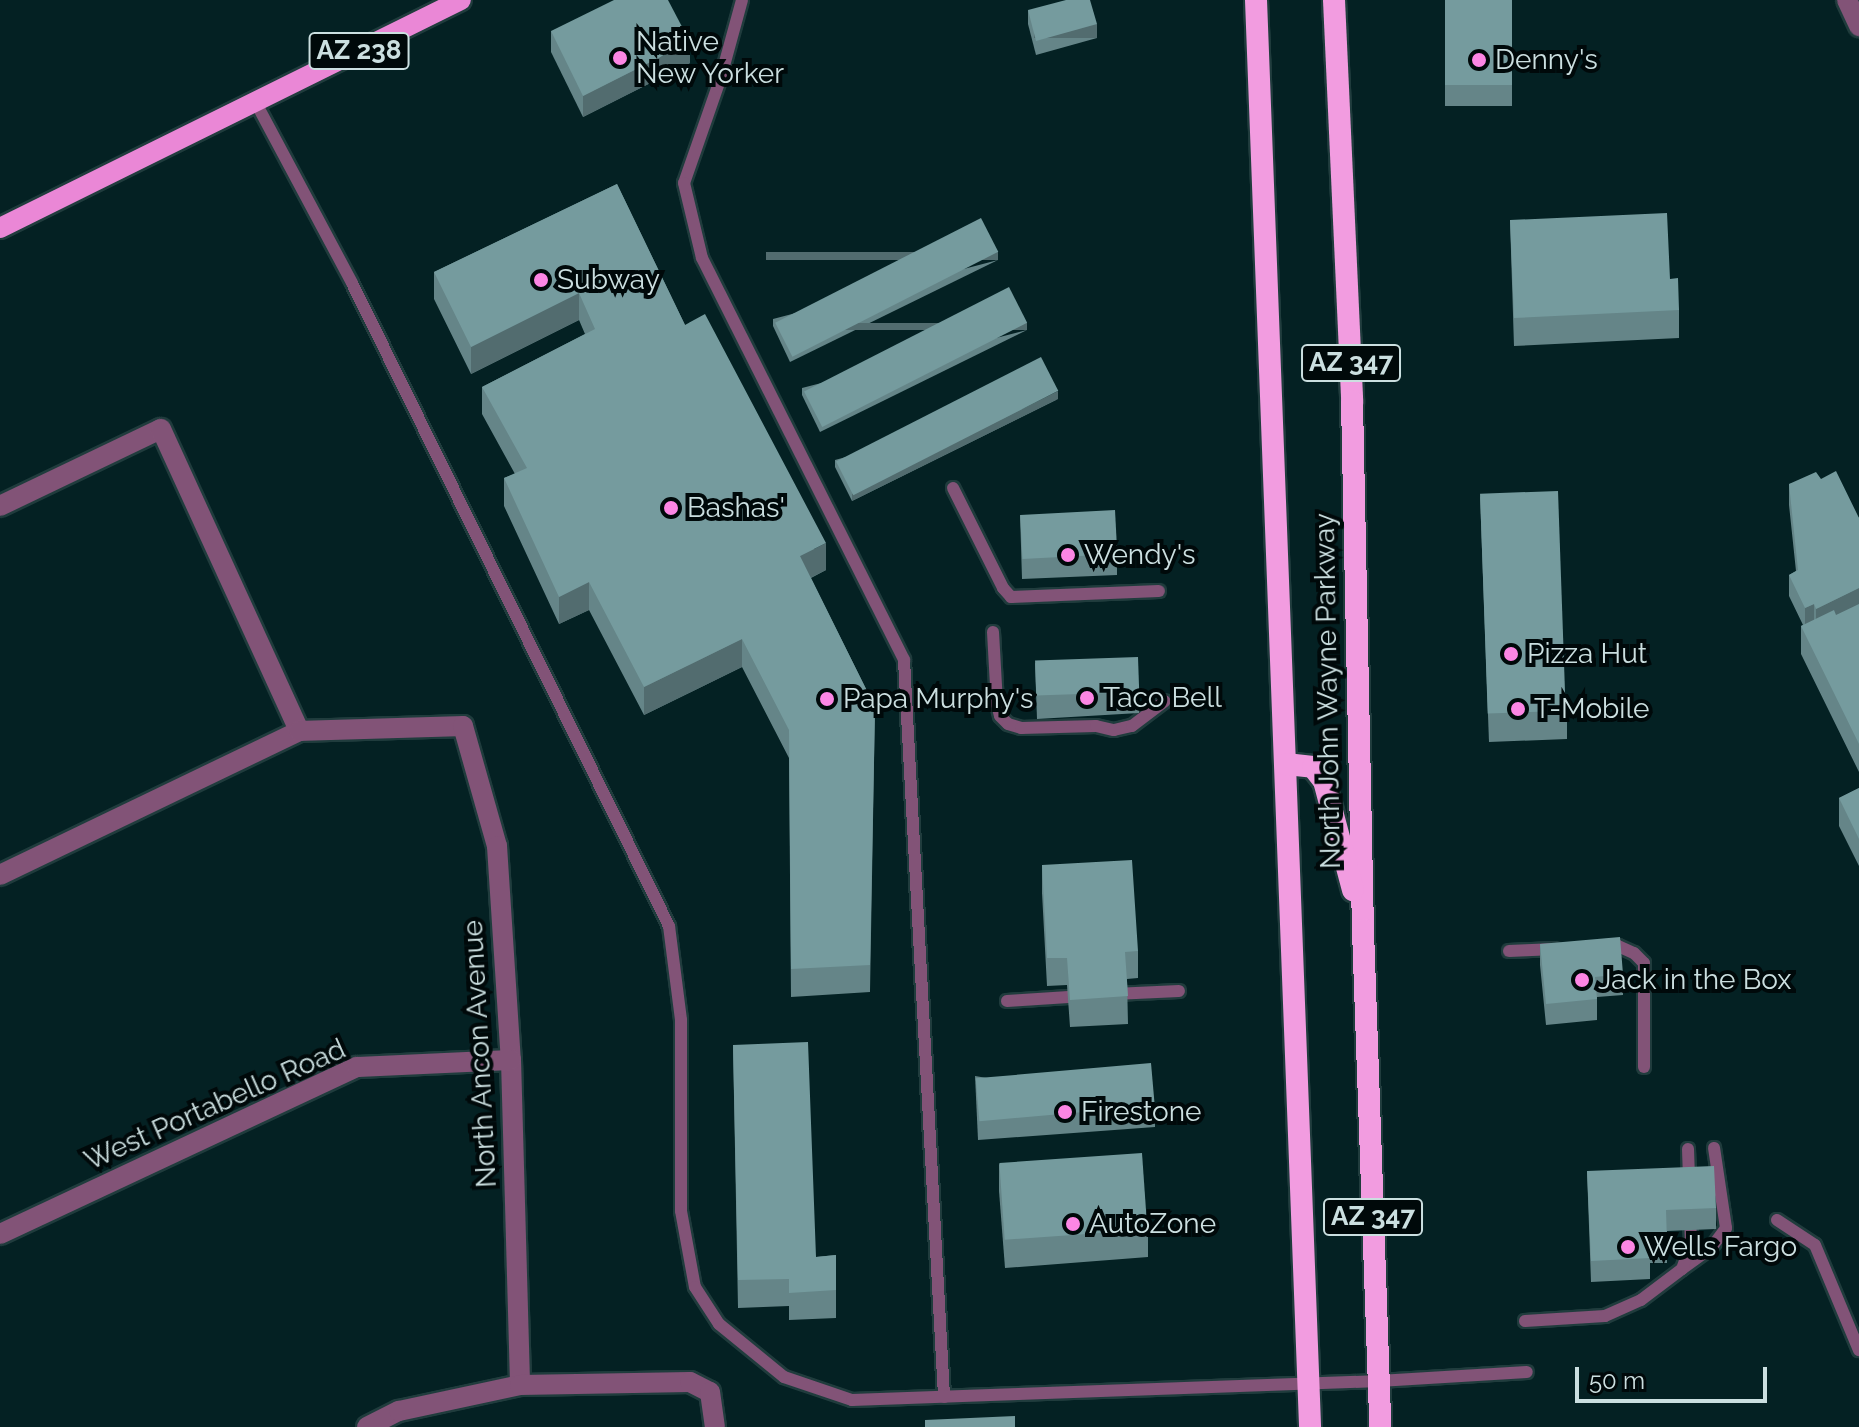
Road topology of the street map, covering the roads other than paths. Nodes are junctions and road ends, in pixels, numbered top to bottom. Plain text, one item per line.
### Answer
1 (461, 0) edge
2 (742, 0) edge
3 (1256, 0) edge
4 (1334, 0) edge
5 (1847, 0) edge
6 (1859, 26) edge
7 (256, 103) junction
8 (0, 228) edge
9 (953, 488) dead end
10 (0, 506) edge
11 (1159, 591) dead end
12 (993, 632) dead end
13 (1165, 701) dead end
14 (299, 731) junction
15 (1286, 764) junction
16 (0, 875) edge
17 (1363, 930) junction
18 (1572, 948) edge
19 (1587, 948) edge
20 (1509, 951) dead end
21 (1179, 991) dead end
22 (1007, 1001) dead end
23 (511, 1060) junction
24 (1644, 1067) dead end
25 (1714, 1148) dead end
26 (1688, 1149) dead end
27 (1777, 1220) dead end
28 (0, 1234) edge
29 (1682, 1269) junction
30 (1525, 1321) dead end
31 (1859, 1350) edge
32 (1527, 1372) dead end
33 (1379, 1381) junction
34 (1308, 1384) junction
35 (520, 1385) junction
36 (944, 1397) junction
37 (367, 1427) edge
38 (715, 1427) edge
39 (1310, 1427) edge
40 (1380, 1427) edge

1 - 7 main road, AZ 238
2 - 36 lane
3 - 15 highway, AZ 347
4 - 17 highway, North John Wayne Parkway / AZ 347
5 - 6 street
7 - 8 main road, AZ 238
7 - 36 lane
9 - 11 lane
10 - 14 street
12 - 13 lane
14 - 16 street
14 - 23 street, North Ancon Avenue
15 - 17 highway
15 - 34 highway, AZ 347
17 - 33 highway, North John Wayne Parkway / AZ 347
18 - 20 lane
19 - 24 lane
21 - 22 lane
23 - 28 street, West Portabello Road
23 - 35 street, North Ancon Avenue
25 - 29 lane
26 - 29 lane
27 - 31 lane
29 - 30 lane
32 - 33 lane
33 - 34 lane
33 - 40 highway, North John Wayne Parkway / AZ 347
34 - 36 lane
34 - 39 highway, AZ 347
35 - 37 street
35 - 38 street

